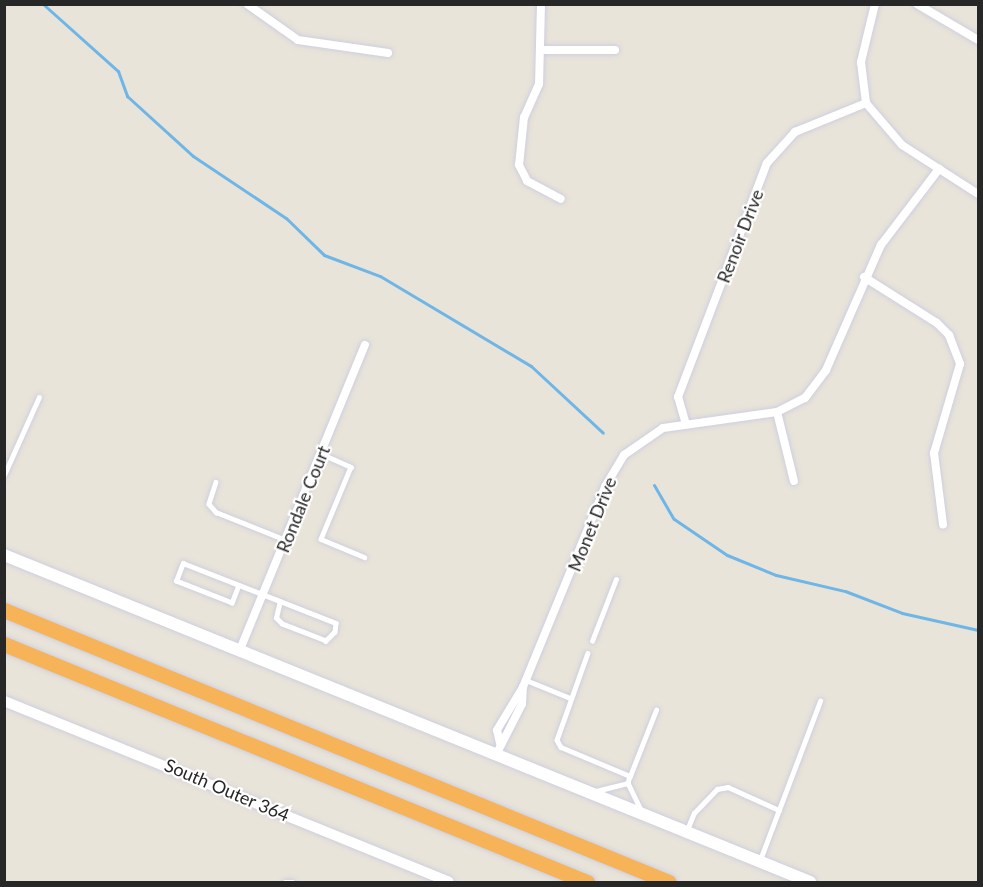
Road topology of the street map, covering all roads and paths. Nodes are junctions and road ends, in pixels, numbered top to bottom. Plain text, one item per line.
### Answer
1 (247, 4) edge
2 (541, 4) edge
3 (875, 4) edge
4 (917, 4) edge
5 (978, 39) edge
6 (615, 50) dead end
7 (544, 51) junction
8 (388, 53) dead end
9 (866, 103) junction
10 (939, 169) junction
11 (978, 194) edge
12 (561, 199) dead end
13 (864, 277) junction
14 (365, 345) dead end
15 (39, 397) dead end
16 (777, 412) junction
17 (685, 421) junction
18 (322, 454) junction
19 (4, 475) edge
20 (216, 482) dead end
21 (794, 482) dead end
22 (943, 524) dead end
23 (286, 540) junction
24 (4, 555) edge
25 (364, 557) dead end
26 (616, 579) dead end
27 (239, 585) junction
28 (263, 595) junction
29 (280, 601) junction
30 (4, 610) edge
31 (592, 641) dead end
32 (4, 644) edge
33 (239, 652) junction
34 (588, 653) dead end
35 (525, 684) junction
36 (570, 698) junction
37 (4, 701) edge
38 (820, 701) dead end
39 (656, 710) dead end
40 (498, 749) junction
41 (630, 776) junction
42 (628, 783) junction
43 (587, 792) junction
44 (779, 810) junction
45 (645, 816) junction
46 (687, 832) junction
47 (759, 862) junction
48 (285, 882) edge
49 (293, 882) edge
50 (449, 882) edge
51 (587, 882) edge
52 (669, 882) edge
53 (810, 882) edge

1 - 8 street
2 - 7 street
3 - 9 street
4 - 5 street
6 - 7 street
7 - 12 street
9 - 10 street
9 - 17 street, Renoir Drive
10 - 11 street
10 - 13 street, Monet Drive
13 - 16 street, Monet Drive
13 - 22 street
14 - 18 street, Rondale Court
15 - 19 lane
16 - 17 street, Monet Drive
16 - 21 street
17 - 35 street, Monet Drive
18 - 23 street, Rondale Court
18 - 25 lane
20 - 23 lane
23 - 28 street, Rondale Court
24 - 33 main road
26 - 31 lane
27 - 27 lane
27 - 28 lane
28 - 29 lane
28 - 33 street, Rondale Court
29 - 29 lane
30 - 52 highway
32 - 51 highway
33 - 40 main road
34 - 36 lane
35 - 36 lane
35 - 40 street, Monet Drive
36 - 41 lane
37 - 50 street, South Outer 364
38 - 44 lane
39 - 41 lane
40 - 43 main road
41 - 42 lane
42 - 43 lane
42 - 45 lane
43 - 45 main road
44 - 46 lane
44 - 47 lane
45 - 46 main road
46 - 47 main road
47 - 53 main road
48 - 49 lane

